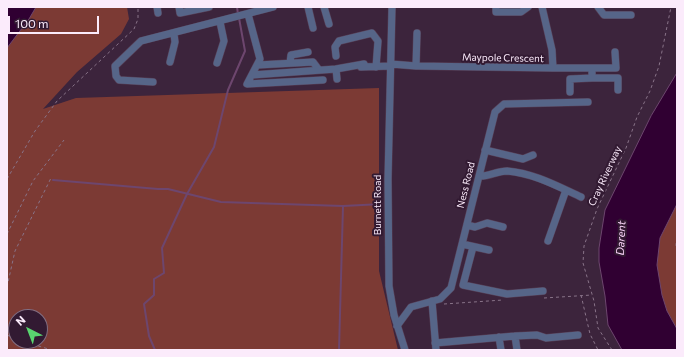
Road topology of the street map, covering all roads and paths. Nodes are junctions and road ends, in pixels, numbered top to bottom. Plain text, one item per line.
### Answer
1 (138, 7) edge
2 (179, 7) edge
3 (209, 7) edge
4 (272, 7) edge
5 (308, 7) edge
6 (324, 7) edge
7 (392, 7) edge
8 (496, 7) edge
9 (528, 7) edge
10 (542, 7) edge
11 (598, 7) edge
12 (671, 7) edge
13 (246, 14) junction
14 (631, 15) dead end
15 (220, 22) junction
16 (329, 24) dead end
17 (313, 28) dead end
18 (417, 33) dead end
19 (174, 34) junction
20 (308, 52) dead end
21 (615, 52) dead end
22 (336, 56) dead end
23 (170, 62) dead end
24 (217, 63) dead end
25 (290, 63) junction
26 (258, 65) junction
27 (391, 65) junction
28 (416, 66) junction
29 (376, 67) junction
30 (553, 68) junction
31 (592, 68) junction
32 (336, 69) junction
33 (319, 70) junction
34 (252, 75) junction
35 (592, 78) junction
36 (337, 79) dead end
37 (323, 80) dead end
38 (153, 82) dead end
39 (618, 90) dead end
40 (570, 92) dead end
41 (588, 102) dead end
42 (64, 140) dead end
43 (485, 150) junction
44 (533, 155) dead end
45 (479, 176) junction
46 (51, 178) dead end
47 (7, 179) edge
48 (566, 190) junction
49 (581, 197) dead end
50 (467, 224) junction
51 (503, 227) dead end
52 (7, 234) edge
53 (677, 237) edge
54 (548, 241) dead end
55 (462, 244) junction
56 (473, 247) junction
57 (489, 250) dead end
58 (677, 253) edge
59 (7, 287) edge
60 (543, 291) dead end
61 (592, 295) junction
62 (432, 301) junction
63 (397, 326) junction
64 (578, 335) dead end
65 (515, 336) junction
66 (499, 337) junction
67 (435, 346) edge
68 (405, 350) edge
69 (501, 350) edge
70 (517, 350) edge
71 (598, 350) edge
72 (612, 350) edge

1 - 47 path
2 - 3 street
4 - 13 street
5 - 17 street
6 - 16 street
7 - 27 street, Burnett Road
8 - 9 street
10 - 30 street, Maypole Crescent
11 - 14 street
12 - 61 path, Cray Riverway
13 - 15 street
13 - 26 street
15 - 19 street
15 - 24 street
18 - 28 street
19 - 23 street
19 - 38 street
20 - 25 street
21 - 31 street
22 - 29 street
25 - 26 street
25 - 33 street
26 - 34 street
27 - 28 street, Maypole Crescent
27 - 29 street, Maypole Crescent
27 - 63 street, Burnett Road
28 - 30 street, Maypole Crescent
29 - 32 street, Maypole Crescent
30 - 31 street
31 - 35 street
32 - 33 street, Maypole Crescent
32 - 36 street
33 - 34 street, Maypole Crescent
34 - 37 street
35 - 39 street
35 - 40 street
41 - 43 street, Ness Road
42 - 52 path
43 - 44 street
43 - 45 street, Ness Road
45 - 48 street
45 - 50 street, Ness Road
46 - 59 path
48 - 49 street
48 - 54 street
50 - 51 street
50 - 55 street, Ness Road
53 - 58 path
55 - 56 street
55 - 62 street, Ness Road
56 - 57 street
56 - 60 street
61 - 71 path
61 - 72 path, Cray Riverway
62 - 63 street, Ness Road
62 - 67 street
63 - 68 street, Burnett Road
64 - 65 street
65 - 66 street
65 - 70 street
66 - 67 street
66 - 69 street

